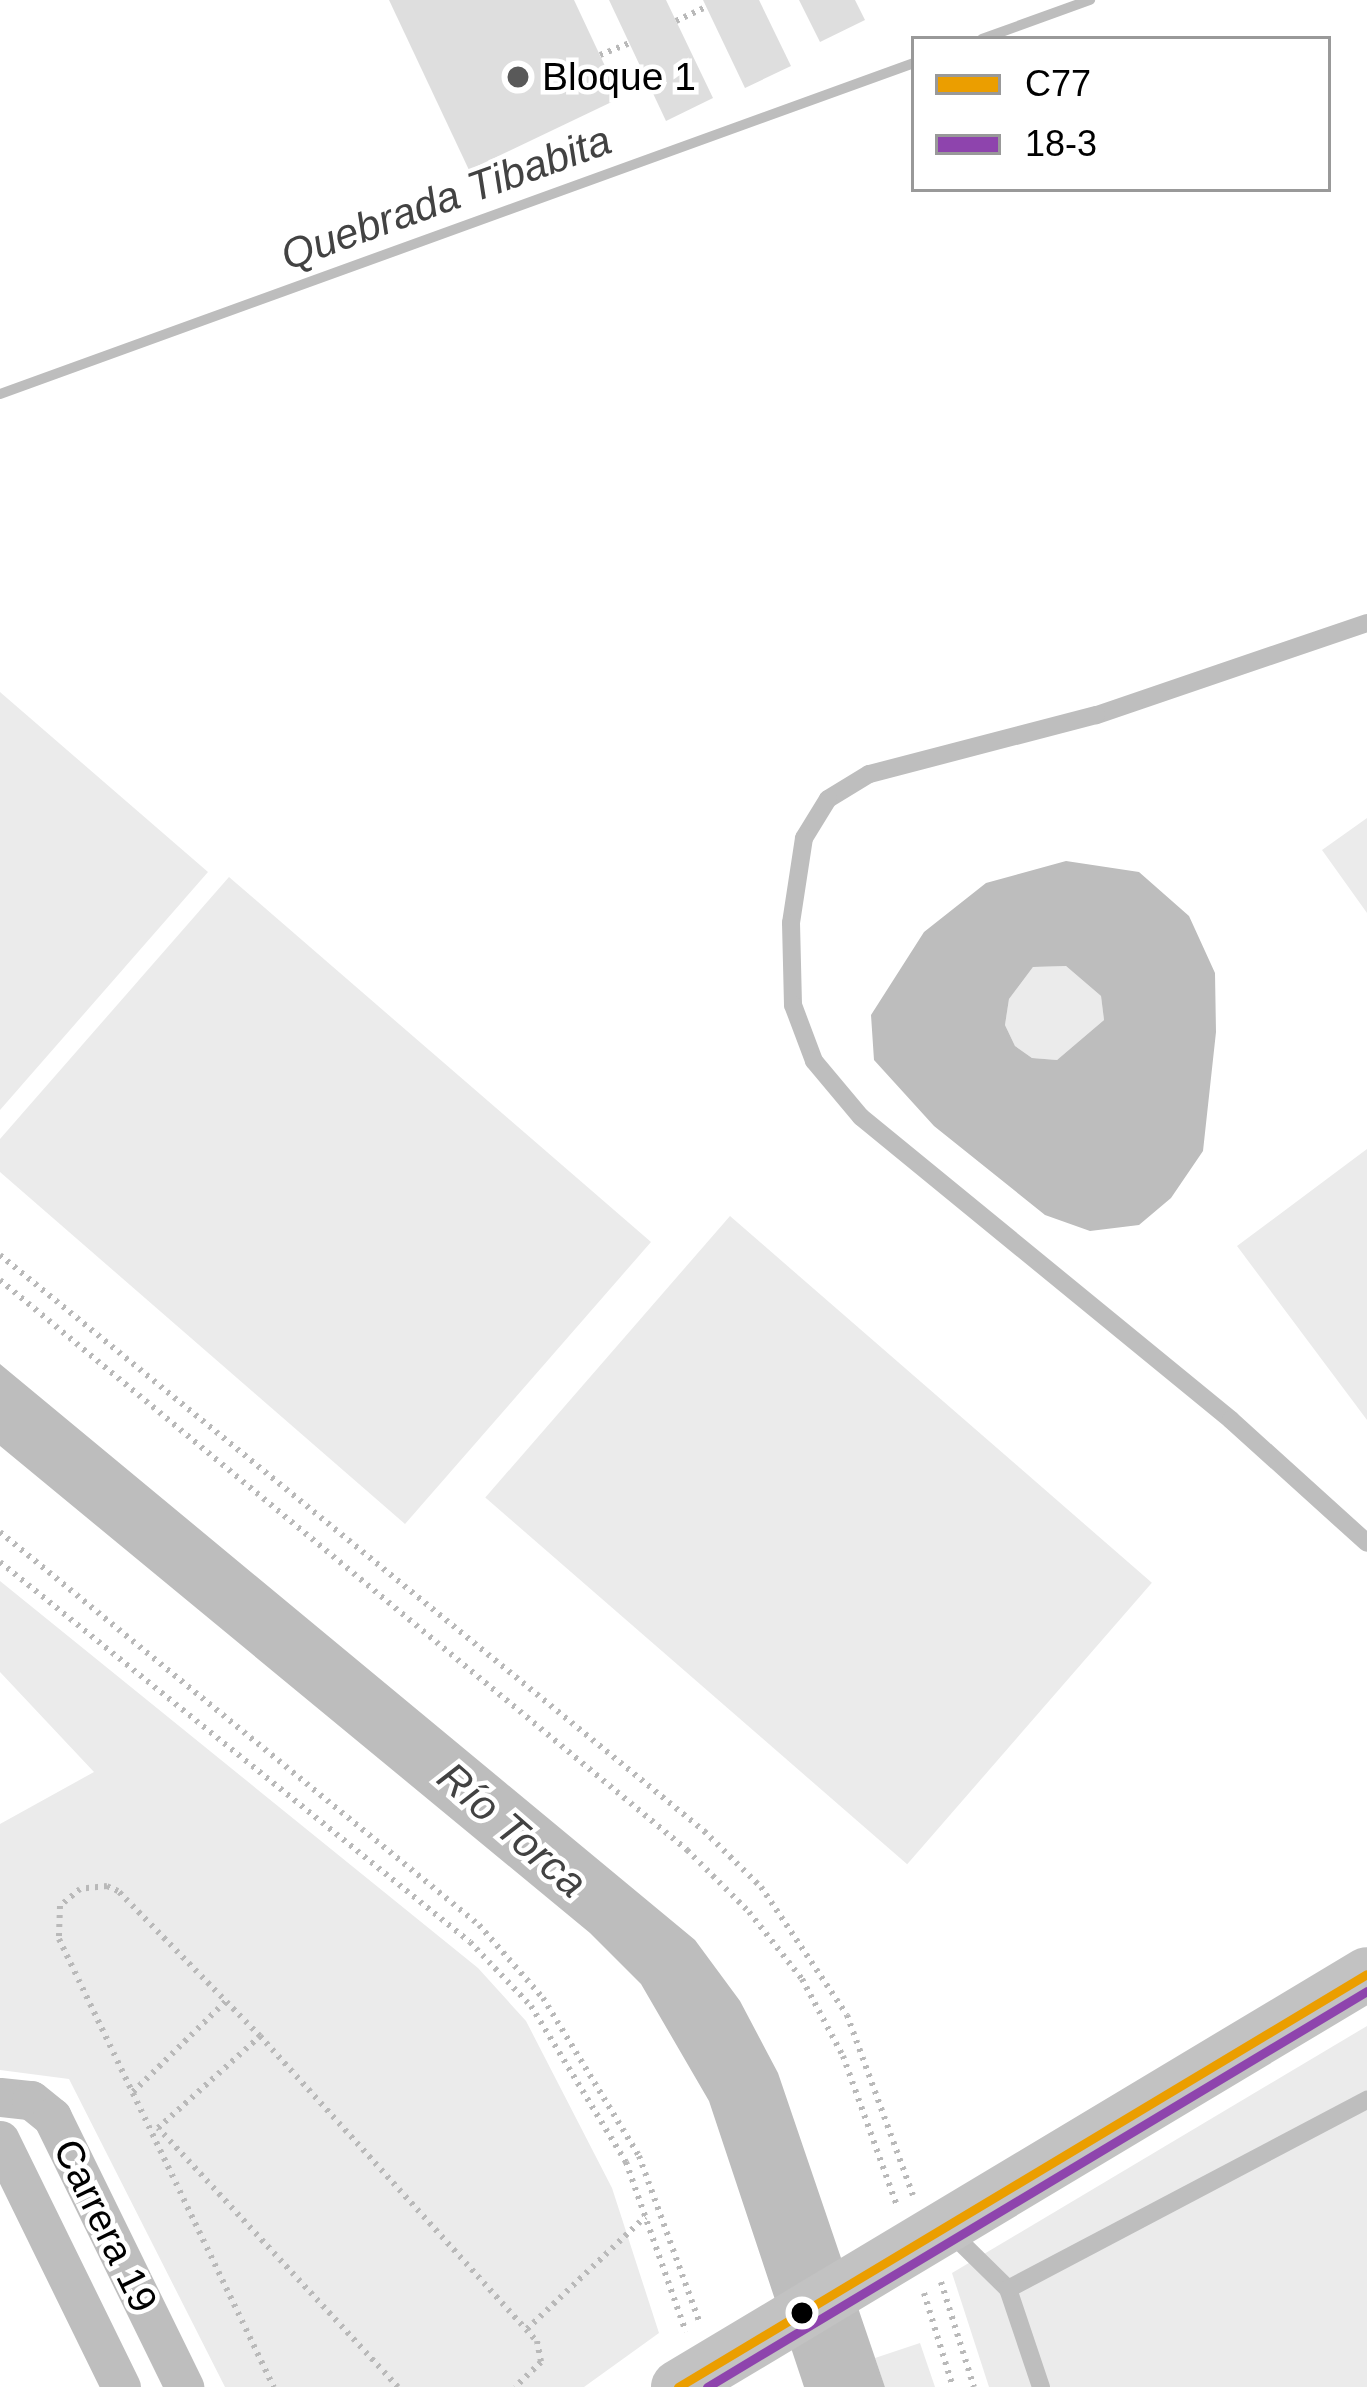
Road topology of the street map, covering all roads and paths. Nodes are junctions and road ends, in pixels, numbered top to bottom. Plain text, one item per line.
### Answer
1 (693, 0) edge
2 (676, 21) dead end
3 (629, 43) dead end
4 (600, 55) dead end
5 (1367, 623) edge
6 (0, 1255) edge
7 (0, 1280) edge
8 (0, 1532) edge
9 (1367, 1543) edge
10 (0, 1562) edge
11 (1367, 1974) edge
12 (226, 2001) junction
13 (260, 2036) junction
14 (133, 2092) junction
15 (0, 2097) edge
16 (1367, 2100) edge
17 (155, 2130) junction
18 (0, 2140) edge
19 (645, 2217) junction
20 (912, 2245) junction
21 (1008, 2289) junction
22 (527, 2329) junction
23 (697, 2374) edge
24 (121, 2387) edge
25 (184, 2387) edge
26 (274, 2387) edge
27 (398, 2387) edge
28 (515, 2387) edge
29 (953, 2387) edge
30 (974, 2387) edge
31 (1040, 2387) edge

1 - 2 path
3 - 4 path
5 - 9 lane
6 - 20 path
7 - 20 path
8 - 23 path
10 - 19 path
11 - 20 main road
12 - 13 path
12 - 14 path
12 - 14 path
13 - 17 path
13 - 22 path
14 - 17 path
15 - 25 street, Carrera 19
16 - 21 lane
17 - 26 path
17 - 27 path
18 - 24 street, Carrera 19
19 - 22 path
19 - 23 path
20 - 21 lane
20 - 23 main road
20 - 29 path
20 - 30 path
21 - 31 lane
22 - 28 path

